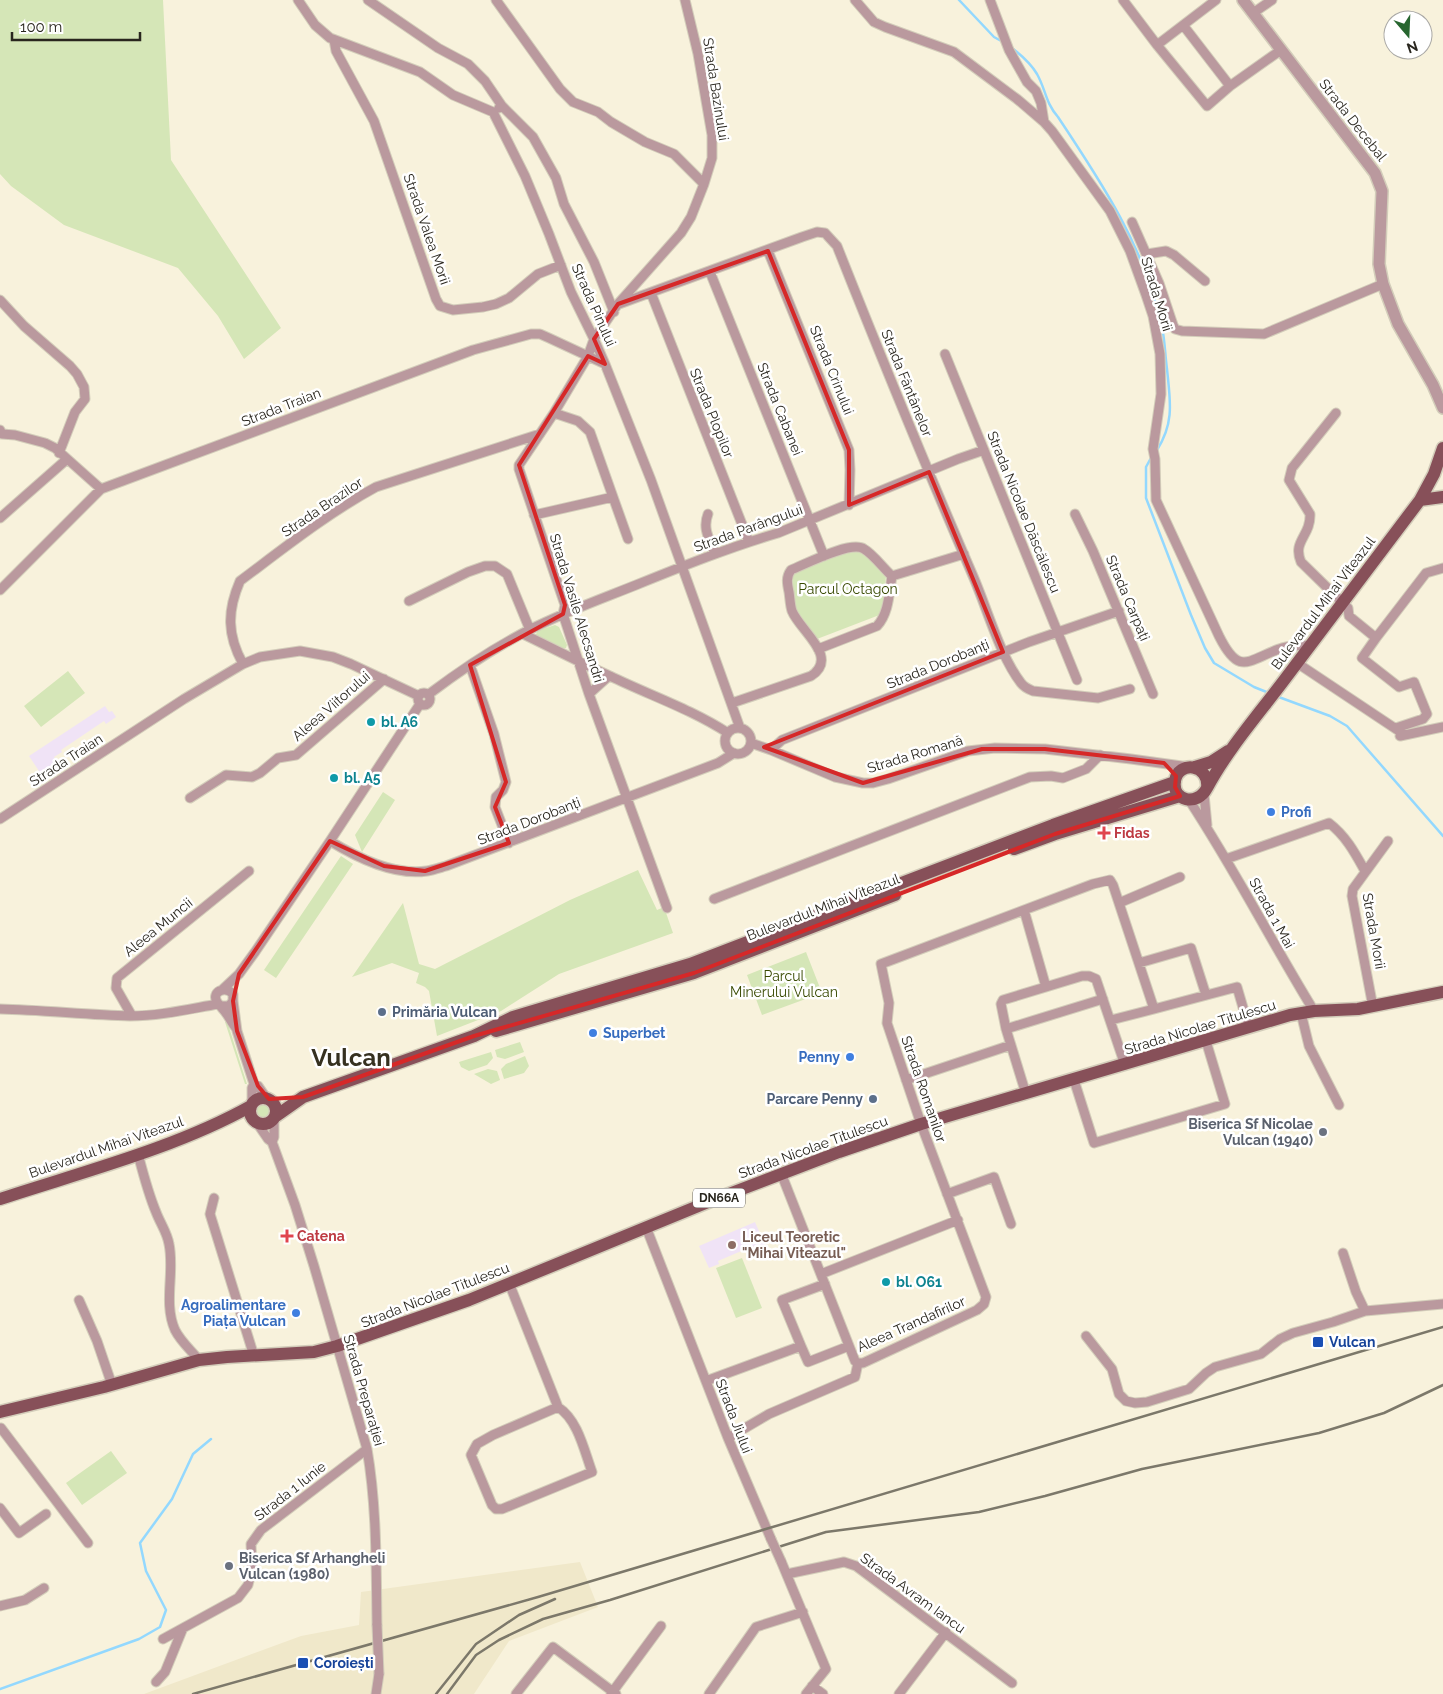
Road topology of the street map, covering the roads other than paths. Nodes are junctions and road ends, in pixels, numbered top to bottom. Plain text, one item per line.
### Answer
1 (298, 0) edge
2 (368, 0) edge
3 (496, 0) edge
4 (685, 0) edge
5 (855, 0) edge
6 (990, 0) edge
7 (1123, 0) edge
8 (1216, 0) edge
9 (1244, 0) edge
10 (1272, 0) edge
11 (1253, 13) junction
12 (1183, 26) junction
13 (334, 40) junction
14 (1157, 45) junction
15 (1281, 50) junction
16 (1230, 86) junction
17 (502, 106) junction
18 (493, 112) junction
19 (1044, 122) junction
20 (704, 184) junction
21 (1132, 222) dead end
22 (768, 251) junction
23 (1147, 254) junction
24 (561, 265) junction
25 (710, 272) junction
26 (1205, 281) dead end
27 (1383, 284) junction
28 (651, 293) junction
29 (0, 300) edge
30 (616, 308) junction
31 (1160, 314) junction
32 (594, 339) junction
33 (945, 354) dead end
34 (588, 356) junction
35 (605, 364) junction
36 (1434, 385) junction
37 (1443, 394) edge
38 (1443, 408) edge
39 (554, 413) junction
40 (1336, 414) dead end
41 (1, 434) edge
42 (540, 434) junction
43 (1443, 448) edge
44 (984, 450) junction
45 (59, 453) junction
46 (66, 460) junction
47 (1443, 461) edge
48 (928, 472) junction
49 (1434, 474) junction
50 (101, 489) junction
51 (613, 497) junction
52 (1443, 497) edge
53 (1420, 500) junction
54 (849, 505) junction
55 (708, 514) dead end
56 (1075, 514) dead end
57 (534, 516) junction
58 (0, 518) edge
59 (810, 520) junction
60 (628, 539) dead end
61 (749, 542) junction
62 (715, 554) junction
63 (964, 554) junction
64 (824, 556) junction
65 (682, 566) junction
66 (1443, 568) edge
67 (892, 576) junction
68 (0, 590) edge
69 (409, 601) dead end
70 (1342, 602) junction
71 (1118, 611) junction
72 (563, 614) junction
73 (526, 632) junction
74 (1058, 633) junction
75 (1376, 638) junction
76 (1310, 645) junction
77 (818, 649) junction
78 (1003, 652) junction
79 (578, 660) junction
80 (1297, 663) junction
81 (243, 664) junction
82 (470, 664) junction
83 (609, 676) junction
84 (384, 679) junction
85 (1077, 680) dead end
86 (1130, 689) dead end
87 (589, 694) junction
88 (1153, 694) dead end
89 (419, 700) junction
90 (732, 703) junction
91 (1443, 727) edge
92 (740, 728) junction
93 (728, 733) junction
94 (1401, 733) junction
95 (751, 743) junction
96 (1232, 748) junction
97 (771, 750) junction
98 (734, 753) junction
99 (1100, 755) junction
100 (1164, 763) junction
101 (1192, 767) junction
102 (1176, 779) junction
103 (1206, 791) junction
104 (190, 798) dead end
105 (627, 798) junction
106 (1185, 798) junction
107 (0, 819) edge
108 (1208, 828) junction
109 (1388, 841) dead end
110 (330, 842) junction
111 (508, 843) junction
112 (1226, 859) junction
113 (249, 871) dead end
114 (1365, 871) junction
115 (1180, 877) dead end
116 (714, 899) dead end
117 (1119, 903) junction
118 (668, 908) dead end
119 (1024, 910) junction
120 (1139, 963) junction
121 (239, 974) junction
122 (1046, 987) junction
123 (1443, 992) edge
124 (1206, 995) junction
125 (220, 998) junction
126 (1103, 998) junction
127 (233, 999) junction
128 (1374, 1007) junction
129 (0, 1009) edge
130 (1154, 1009) junction
131 (1307, 1012) junction
132 (132, 1016) junction
133 (1110, 1020) junction
134 (1249, 1028) junction
135 (1006, 1029) junction
136 (237, 1031) junction
137 (474, 1036) junction
138 (1206, 1041) junction
139 (1011, 1045) junction
140 (1125, 1065) junction
141 (906, 1080) junction
142 (1074, 1080) junction
143 (254, 1084) junction
144 (1026, 1094) junction
145 (303, 1097) junction
146 (268, 1099) junction
147 (252, 1105) junction
148 (1339, 1105) dead end
149 (275, 1117) junction
150 (221, 1122) junction
151 (256, 1122) junction
152 (921, 1124) junction
153 (272, 1142) junction
154 (138, 1154) junction
155 (781, 1173) junction
156 (947, 1194) junction
157 (214, 1198) dead end
158 (0, 1199) edge
159 (958, 1220) junction
160 (1011, 1224) dead end
161 (646, 1227) junction
162 (1343, 1253) dead end
163 (821, 1274) junction
164 (509, 1283) junction
165 (825, 1284) junction
166 (79, 1300) dead end
167 (1443, 1304) edge
168 (1365, 1311) junction
169 (1086, 1336) dead end
170 (337, 1346) junction
171 (801, 1346) junction
172 (849, 1346) junction
173 (254, 1356) junction
174 (199, 1360) junction
175 (858, 1363) junction
176 (706, 1381) junction
177 (112, 1385) junction
178 (558, 1407) junction
179 (0, 1412) edge
180 (1, 1429) edge
181 (728, 1438) junction
182 (367, 1449) junction
183 (0, 1508) edge
184 (46, 1514) dead end
185 (88, 1543) dead end
186 (787, 1574) junction
187 (44, 1588) dead end
188 (0, 1606) edge
189 (803, 1612) junction
190 (660, 1626) dead end
191 (183, 1628) junction
192 (946, 1632) junction
193 (163, 1639) dead end
194 (156, 1682) dead end
195 (1012, 1682) dead end
196 (812, 1686) junction
197 (613, 1693) edge
198 (376, 1694) edge
199 (516, 1694) edge
200 (709, 1694) edge
201 (806, 1694) edge
202 (823, 1694) edge
203 (899, 1694) edge

1 - 13 street
2 - 17 street
3 - 20 street
4 - 20 street, Strada Bazinului
5 - 19 street, Strada Morii
6 - 19 street
7 - 14 street
8 - 12 street
9 - 11 street, Strada Decebal
10 - 11 street
11 - 15 street, Strada Decebal
12 - 14 street
12 - 16 street
13 - 18 street
13 - 24 street, Strada Valea Morii
14 - 16 street
15 - 16 street
15 - 27 street, Strada Decebal
17 - 18 street
17 - 30 street
18 - 24 street, Strada Pinului
19 - 31 street, Strada Morii
20 - 30 street, Strada Bazinului
21 - 23 street
22 - 25 street, Strada Fântânelor
22 - 48 street, Strada Fântânelor
22 - 54 street, Strada Crinului
23 - 26 street
23 - 31 street
24 - 32 street, Strada Pinului
25 - 28 street, Strada Fântânelor
25 - 59 street, Strada Cabanei
27 - 31 street
27 - 36 street, Strada Decebal
28 - 30 street, Strada Fântânelor
28 - 61 street, Strada Plopilor
29 - 45 street
30 - 32 street, Strada Vasile Alecsandri
31 - 76 street, Strada Morii
32 - 34 street, Strada Vasile Alecsandri
32 - 35 street, Strada Pinului
33 - 44 street, Strada Nicolae Dăscălescu
34 - 35 street, Strada Traian
34 - 39 street, Strada Vasile Alecsandri
34 - 50 street, Strada Traian
35 - 65 street, Strada Pinului
36 - 37 street, Strada Decebal
36 - 38 street, Strada Decebal
39 - 42 street, Strada Vasile Alecsandri
39 - 51 street
40 - 70 street
41 - 45 street
42 - 57 street, Strada Vasile Alecsandri
42 - 81 street, Strada Brazilor
43 - 49 main road, Bulevardul Mihai Viteazul
44 - 48 street, Strada Parângului
44 - 74 street, Strada Nicolae Dăscălescu
45 - 46 street
46 - 50 street
46 - 58 street
47 - 49 main road, Bulevardul Mihai Viteazul
48 - 54 street, Strada Parângului
48 - 63 street, Strada Fântânelor
49 - 53 main road, Bulevardul Mihai Viteazul
50 - 68 street, Strada Traian
51 - 57 street
51 - 60 street
52 - 53 main road
53 - 70 main road, Bulevardul Mihai Viteazul
54 - 59 street, Strada Parângului
55 - 62 street
56 - 71 street, Strada Carpați
57 - 72 street, Strada Vasile Alecsandri
59 - 61 street, Strada Parângului
59 - 64 street, Strada Cabanei
61 - 62 street, Strada Parângului
62 - 65 street, Strada Parângului
63 - 67 street
63 - 78 street, Strada Fântânelor
64 - 67 street
64 - 77 street
65 - 72 street, Strada Parângului
65 - 90 street, Strada Pinului
66 - 75 street
67 - 77 street
69 - 73 street
70 - 75 street
70 - 76 main road, Bulevardul Mihai Viteazul
71 - 74 street, Strada Dorobanți
71 - 88 street, Strada Carpați
72 - 73 street, Strada Parângului
72 - 79 street, Strada Vasile Alecsandri
73 - 79 street
73 - 82 street
74 - 78 street, Strada Dorobanți
74 - 85 street, Strada Nicolae Dăscălescu
75 - 94 street
76 - 80 main road, Bulevardul Mihai Viteazul
77 - 90 street
78 - 86 street, Strada Fântânelor
78 - 97 street, Strada Dorobanți
79 - 83 street
79 - 87 street, Strada Vasile Alecsandri
80 - 94 street
80 - 96 main road, Bulevardul Mihai Viteazul
81 - 84 street, Strada Traian
81 - 107 street, Strada Traian
82 - 89 street
82 - 111 street
83 - 87 street
83 - 93 street
84 - 89 street, Strada Traian
84 - 104 street, Aleea Viitorului
87 - 105 street, Strada Vasile Alecsandri
89 - 110 street
90 - 92 street, Strada Pinului
91 - 94 street
92 - 93 street
92 - 95 street
93 - 98 street
95 - 97 street, Strada Romană
95 - 98 street
96 - 101 main road, Bulevardul Mihai Viteazul
96 - 103 main road, Bulevardul Mihai Viteazul
97 - 99 street, Strada Romană
98 - 105 street, Strada Dorobanți
99 - 100 street, Strada Romană
99 - 116 street
100 - 101 street, Strada Romană
100 - 102 street
101 - 102 main road
101 - 103 main road
102 - 106 main road
102 - 137 main road, Bulevardul Mihai Viteazul
103 - 106 main road
103 - 108 street, Strada 1 Mai
105 - 111 street, Strada Dorobanți
105 - 118 street, Strada Vasile Alecsandri
106 - 108 street, Strada 1 Mai
106 - 137 main road, Bulevardul Mihai Viteazul
108 - 112 street, Strada 1 Mai
109 - 114 street, Strada Morii
110 - 111 street, Strada Dorobanți
110 - 121 street
112 - 114 street
112 - 131 street, Strada 1 Mai
113 - 132 street, Aleea Muncii
114 - 128 street, Strada Morii
115 - 117 street
117 - 119 street
117 - 120 street
119 - 122 street
119 - 141 street, Strada Romanilor
120 - 124 street
120 - 130 street
121 - 125 street
121 - 127 street
122 - 126 street
122 - 135 street
123 - 128 main road, Strada Nicolae Titulescu / DN66A
124 - 130 street
124 - 134 street
125 - 127 street
125 - 127 street
125 - 132 street
125 - 136 street
126 - 133 street
126 - 135 street
127 - 136 street
128 - 131 main road, Strada Nicolae Titulescu / DN66A
129 - 132 street
130 - 133 street
131 - 134 main road, Strada Nicolae Titulescu / DN66A
131 - 148 street, Strada 1 Mai
133 - 140 street
134 - 138 main road, Strada Nicolae Titulescu / DN66A
135 - 139 street
136 - 143 street
137 - 145 main road, Bulevardul Mihai Viteazul
138 - 140 main road, Strada Nicolae Titulescu / DN66A
138 - 142 street
139 - 141 street
139 - 144 street
140 - 142 main road, Strada Nicolae Titulescu / DN66A
141 - 152 street, Strada Romanilor
142 - 144 main road, Strada Nicolae Titulescu / DN66A
143 - 146 street
143 - 147 street
144 - 152 main road, Strada Nicolae Titulescu / DN66A
145 - 146 main road, Bulevardul Mihai Viteazul
145 - 149 main road, Bulevardul Mihai Viteazul
146 - 147 main road
146 - 149 main road
147 - 150 main road, Bulevardul Mihai Viteazul
147 - 151 main road
149 - 151 main road
149 - 153 street, Strada Preparației
150 - 151 main road, Bulevardul Mihai Viteazul
150 - 154 main road, Bulevardul Mihai Viteazul
151 - 153 street, Strada Preparației
152 - 155 main road, Strada Nicolae Titulescu / DN66A
152 - 156 street, Strada Romanilor
153 - 170 street, Strada Preparației
154 - 158 main road, Bulevardul Mihai Viteazul
154 - 174 street
155 - 161 main road, Strada Nicolae Titulescu / DN66A
155 - 163 street, Aleea Trandafirilor
156 - 159 street, Strada Romanilor
156 - 160 street
157 - 173 street
159 - 163 street
159 - 175 street, Aleea Trandafirilor
161 - 164 main road, Strada Nicolae Titulescu / DN66A
161 - 176 street, Strada Jiului
162 - 168 street
163 - 165 street, Aleea Trandafirilor
164 - 170 main road, Strada Nicolae Titulescu / DN66A
164 - 178 street
165 - 171 street
165 - 172 street, Aleea Trandafirilor
166 - 177 street
167 - 168 street
168 - 169 street
170 - 173 main road, Strada Nicolae Titulescu / DN66A
170 - 182 street, Strada Preparației
171 - 172 street
171 - 176 street
172 - 175 street, Aleea Trandafirilor
173 - 174 main road, Strada Nicolae Titulescu / DN66A
174 - 177 main road, Strada Nicolae Titulescu / DN66A
175 - 181 street
176 - 181 street, Strada Jiului
177 - 179 main road, Strada Nicolae Titulescu / DN66A
178 - 178 street
179 - 180 street, Strada Nicolae Titulescu
180 - 185 street
181 - 186 street, Strada Jiului, bridge
182 - 191 street, Strada 1 Iunie
182 - 198 street, Strada Preparației, bridge
183 - 184 street
186 - 189 street, Strada Jiului
186 - 192 street, Strada Avram Iancu
187 - 188 street
189 - 196 street, Strada Jiului
189 - 200 street
190 - 197 street
191 - 193 street, Strada 1 Iunie
191 - 194 street
192 - 195 street, Strada Avram Iancu
192 - 203 street
196 - 201 street
196 - 202 street
197 - 199 street

